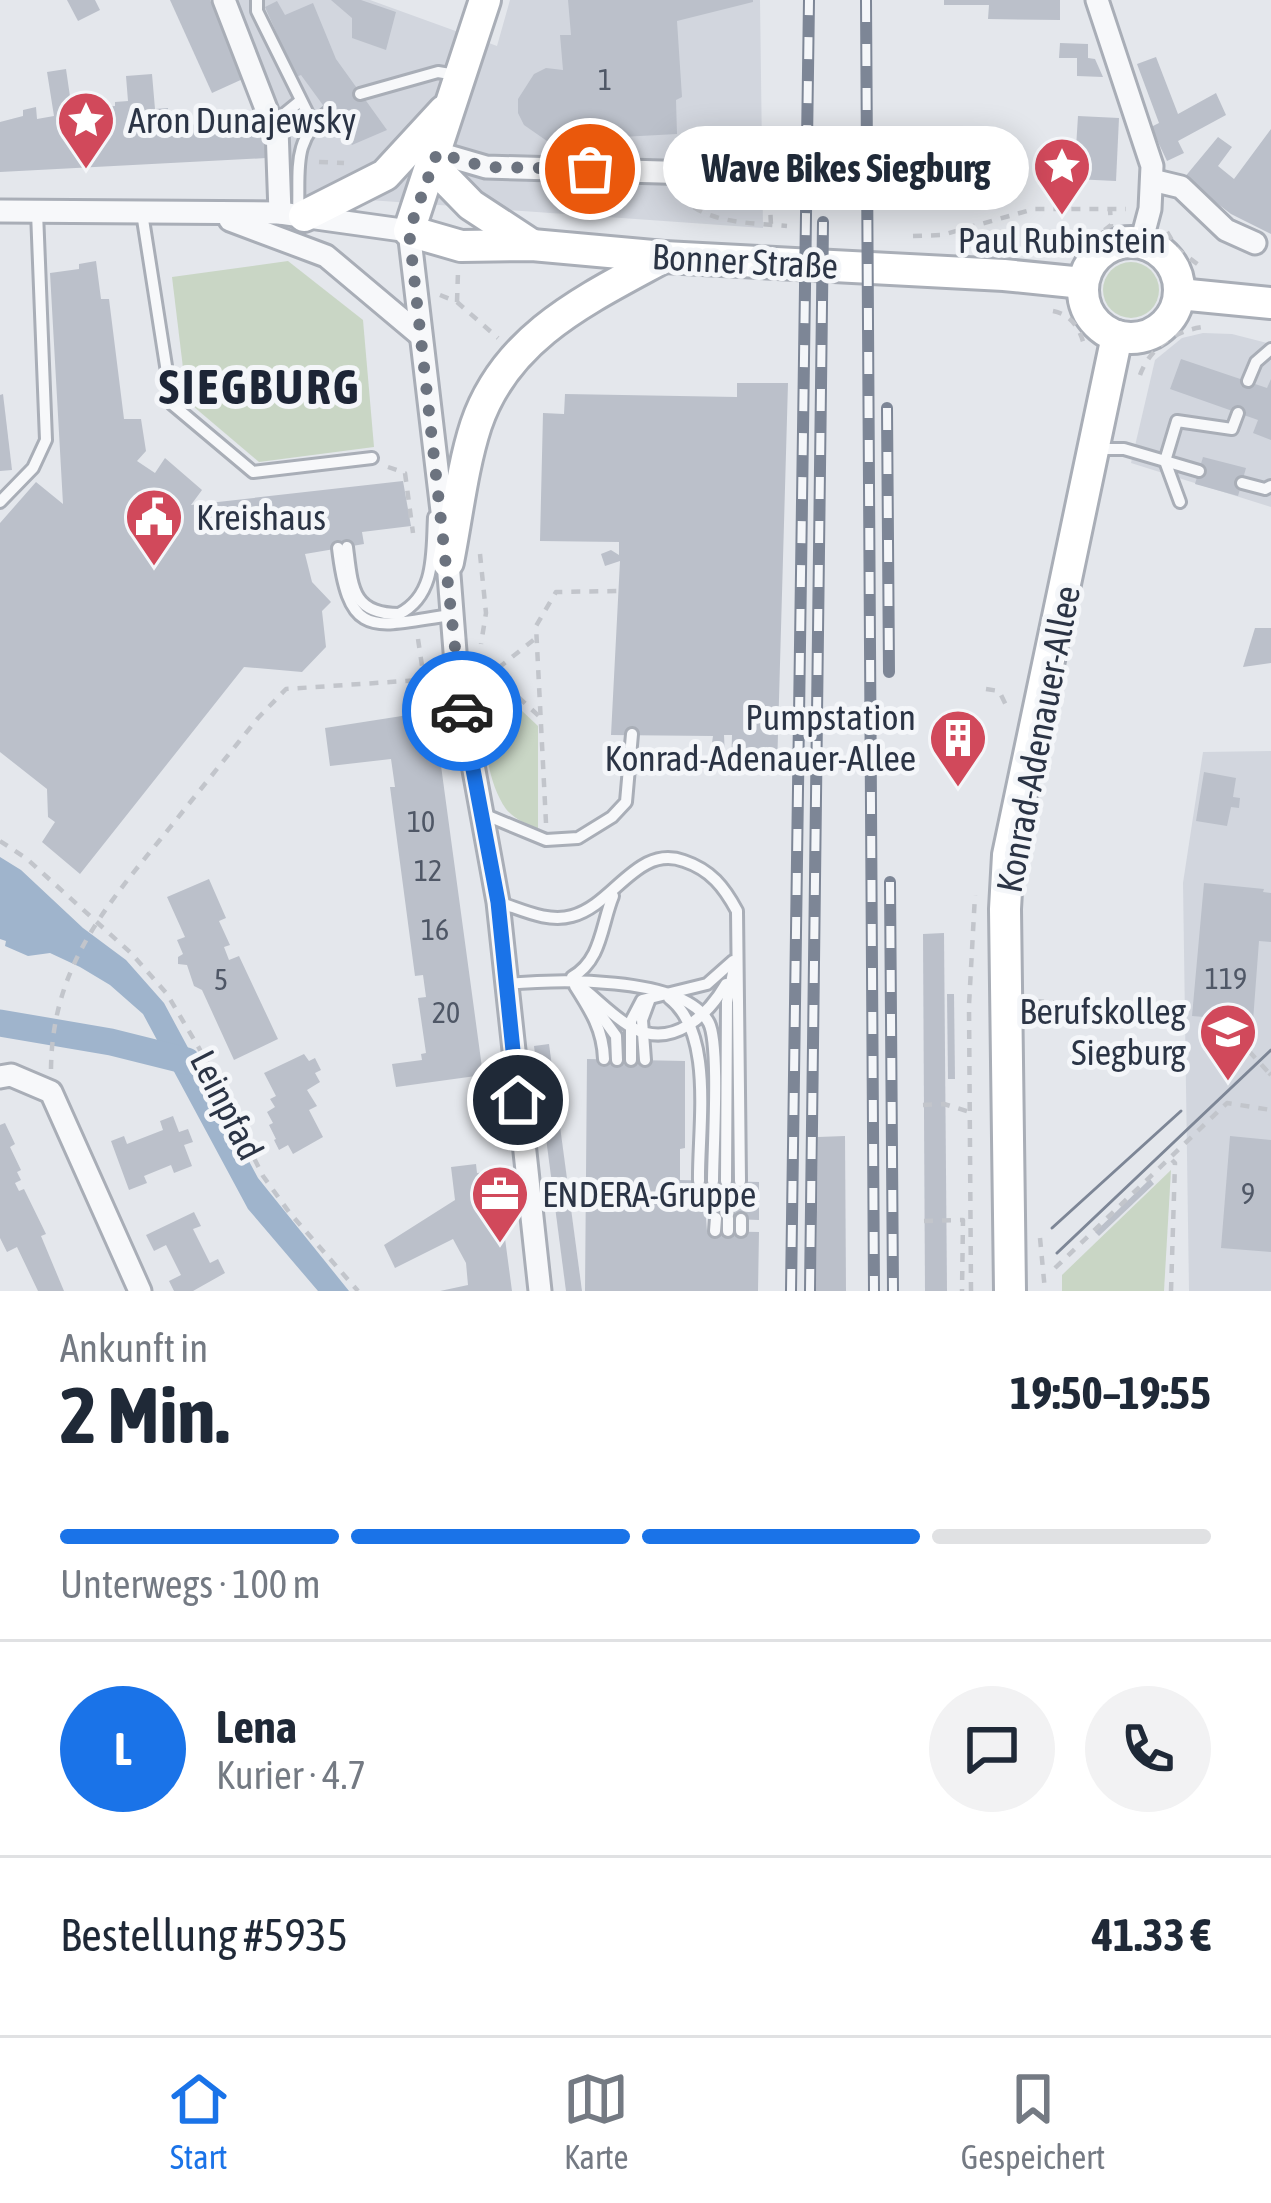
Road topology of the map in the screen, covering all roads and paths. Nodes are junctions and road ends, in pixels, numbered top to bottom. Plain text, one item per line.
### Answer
1 (257, 0) edge
2 (485, 0) edge
3 (1097, 0) edge
4 (228, 1) edge
5 (457, 89) junction
6 (360, 94) dead end
7 (299, 102) junction
8 (328, 112) dead end
9 (272, 124) junction
10 (313, 124) junction
11 (435, 159) junction
12 (663, 170) junction
13 (731, 174) dead end
14 (1152, 179) junction
15 (770, 206) dead end
16 (1150, 208) junction
17 (0, 212) edge
18 (38, 212) junction
19 (142, 213) junction
20 (206, 213) junction
21 (294, 215) junction
22 (770, 225) junction
23 (787, 226) dead end
24 (409, 231) junction
25 (913, 236) dead end
26 (1255, 242) dead end
27 (1141, 243) junction
28 (532, 245) junction
29 (664, 257) junction
30 (1083, 283) junction
31 (412, 284) junction
32 (1179, 294) junction
33 (1271, 303) edge
34 (1040, 308) dead end
35 (420, 335) junction
36 (1118, 336) junction
37 (1270, 351) edge
38 (515, 353) junction
39 (1086, 357) dead end
40 (1141, 371) dead end
41 (1248, 382) dead end
42 (1137, 391) dead end
43 (1238, 413) dead end
44 (1095, 449) junction
45 (372, 458) dead end
46 (1165, 461) junction
47 (1199, 471) dead end
48 (1242, 483) dead end
49 (436, 484) junction
50 (1271, 486) edge
51 (0, 502) edge
52 (1180, 502) dead end
53 (479, 542) dead end
54 (448, 562) junction
55 (620, 591) dead end
56 (451, 615) junction
57 (536, 638) junction
58 (479, 652) dead end
59 (492, 673) junction
60 (457, 677) junction
61 (986, 689) dead end
62 (1014, 713) dead end
63 (542, 719) junction
64 (632, 734) dead end
65 (481, 813) junction
66 (546, 840) junction
67 (2, 844) edge
68 (614, 892) junction
69 (975, 894) dead end
70 (498, 902) junction
71 (94, 922) junction
72 (738, 953) junction
73 (569, 979) junction
74 (506, 984) junction
75 (662, 993) junction
76 (1007, 1001) junction
77 (1077, 1004) dead end
78 (703, 1016) junction
79 (1221, 1019) dead end
80 (691, 1025) junction
81 (637, 1030) junction
82 (645, 1060) dead end
83 (50, 1064) dead end
84 (1271, 1075) edge
85 (0, 1077) edge
86 (923, 1105) dead end
87 (1271, 1110) edge
88 (970, 1112) junction
89 (1170, 1158) junction
90 (720, 1181) junction
91 (924, 1221) dead end
92 (1055, 1268) dead end
93 (140, 1291) edge
94 (358, 1291) edge
95 (540, 1291) edge
96 (962, 1291) edge
97 (971, 1291) edge
98 (1010, 1291) edge
99 (1171, 1291) edge

1 - 7 lane
2 - 5 main road
3 - 14 street
4 - 9 street
5 - 6 lane
5 - 11 main road
5 - 21 main road
7 - 9 lane
7 - 10 lane
8 - 10 lane
9 - 21 street
10 - 21 lane
11 - 12 street
11 - 24 main road
11 - 28 main road
12 - 13 street
12 - 22 path
14 - 16 street
14 - 26 street
15 - 22 path
16 - 25 path
16 - 27 street
17 - 18 street
18 - 19 street
18 - 51 lane
19 - 20 street
19 - 45 lane
20 - 21 street
20 - 35 street
21 - 24 street
22 - 23 path
24 - 28 main road, Bonner Straße
24 - 31 street
27 - 30 main road
27 - 32 main road
28 - 29 main road, Bonner Straße
29 - 30 main road, Bonner Straße
29 - 38 main road
30 - 36 main road
31 - 35 street
31 - 38 path
32 - 33 main road
32 - 36 main road
34 - 39 path
35 - 49 street
36 - 44 main road, Konrad-Adenauer-Allee
37 - 41 lane
38 - 54 main road
40 - 42 path
43 - 46 lane
44 - 46 lane
44 - 76 main road, Konrad-Adenauer-Allee
46 - 47 lane
46 - 52 lane
48 - 50 lane
49 - 54 street
49 - 56 lane
53 - 58 path
54 - 56 street
55 - 57 path
56 - 60 street
57 - 59 path
57 - 63 path
59 - 60 path
59 - 63 path
60 - 65 street
60 - 71 path
61 - 62 path
63 - 66 path
64 - 66 lane
65 - 66 lane
65 - 70 street
67 - 71 path, Leinpfad
68 - 70 lane
68 - 72 lane
68 - 73 lane
69 - 88 path
70 - 74 street
71 - 83 path
71 - 94 path, Leinpfad
72 - 75 lane
72 - 78 lane
72 - 90 lane
73 - 74 lane
73 - 75 lane
73 - 81 lane
73 - 81 lane
74 - 95 street
75 - 78 lane
75 - 80 lane
75 - 81 lane
76 - 77 path
76 - 98 main road, Konrad-Adenauer-Allee
78 - 80 lane
78 - 90 lane
79 - 84 path, bridge
80 - 81 lane
80 - 90 lane
81 - 82 lane
85 - 93 street
86 - 88 path
87 - 89 path
88 - 97 path
89 - 92 path
89 - 99 path
91 - 96 path

